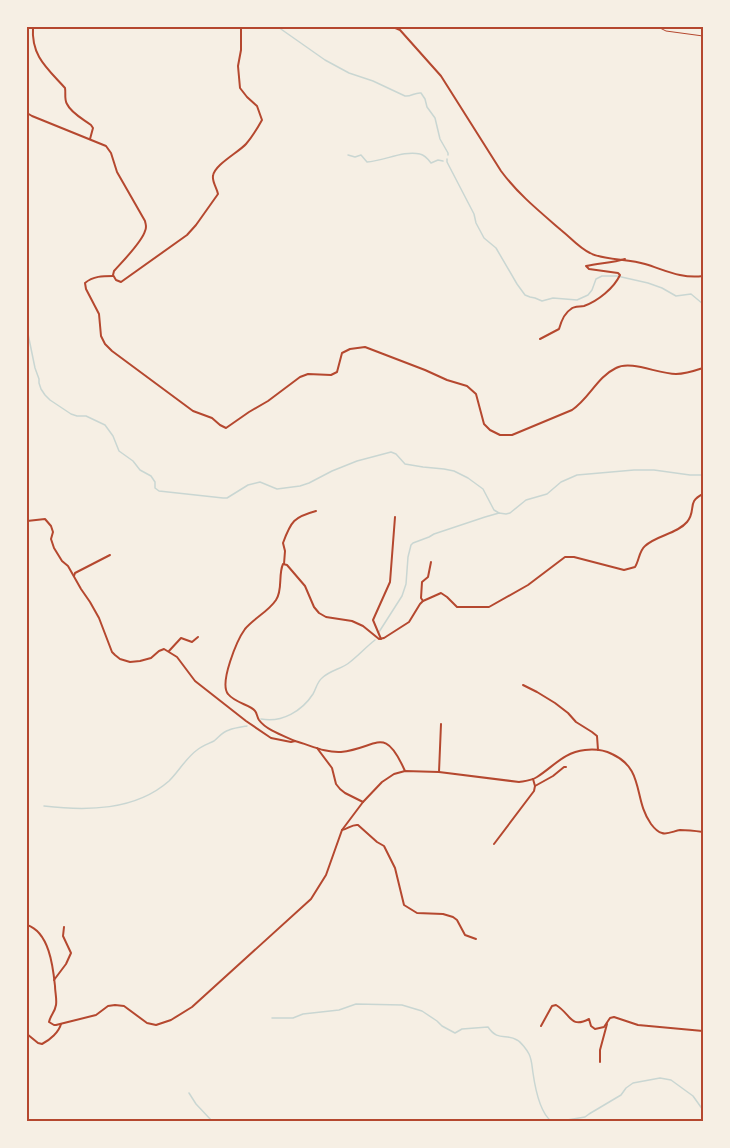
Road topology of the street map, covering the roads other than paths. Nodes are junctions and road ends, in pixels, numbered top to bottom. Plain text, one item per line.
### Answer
1 (33, 27) edge
2 (241, 27) edge
3 (393, 27) edge
4 (27, 113) edge
5 (90, 139) junction
6 (624, 259) junction
7 (113, 276) junction
8 (703, 276) edge
9 (540, 339) dead end
10 (703, 368) edge
11 (703, 494) edge
12 (316, 511) dead end
13 (395, 518) dead end
14 (27, 521) edge
15 (110, 555) dead end
16 (431, 562) dead end
17 (284, 564) junction
18 (74, 576) junction
19 (423, 601) junction
20 (198, 637) dead end
21 (381, 639) junction
22 (169, 651) junction
23 (524, 685) dead end
24 (441, 724) dead end
25 (295, 741) junction
26 (317, 748) junction
27 (598, 750) junction
28 (566, 767) dead end
29 (405, 771) junction
30 (439, 772) junction
31 (533, 779) junction
32 (535, 786) junction
33 (363, 802) junction
34 (342, 830) junction
35 (703, 832) edge
36 (494, 844) dead end
37 (27, 925) edge
38 (64, 927) dead end
39 (476, 939) dead end
40 (54, 980) junction
41 (61, 1024) junction
42 (607, 1024) junction
43 (541, 1026) dead end
44 (703, 1031) edge
45 (27, 1034) edge
46 (600, 1062) dead end

1 - 5 street
2 - 7 street
3 - 6 street
4 - 5 street
5 - 7 street
6 - 8 street
6 - 9 street
7 - 10 street
11 - 19 street
12 - 17 street
13 - 21 street
14 - 18 street
15 - 18 street
16 - 19 street
17 - 21 street
17 - 25 street
18 - 22 street
19 - 21 street
20 - 22 street
22 - 25 street
23 - 27 street
24 - 30 street
25 - 26 street
26 - 29 street
26 - 33 street
27 - 31 street
27 - 35 street
28 - 32 street
29 - 30 street
29 - 33 street
30 - 31 street
31 - 32 street
32 - 36 street
33 - 34 street
34 - 39 street
34 - 41 street
37 - 40 street
38 - 40 street
40 - 41 street
41 - 45 street
42 - 43 street
42 - 44 street
42 - 46 street

